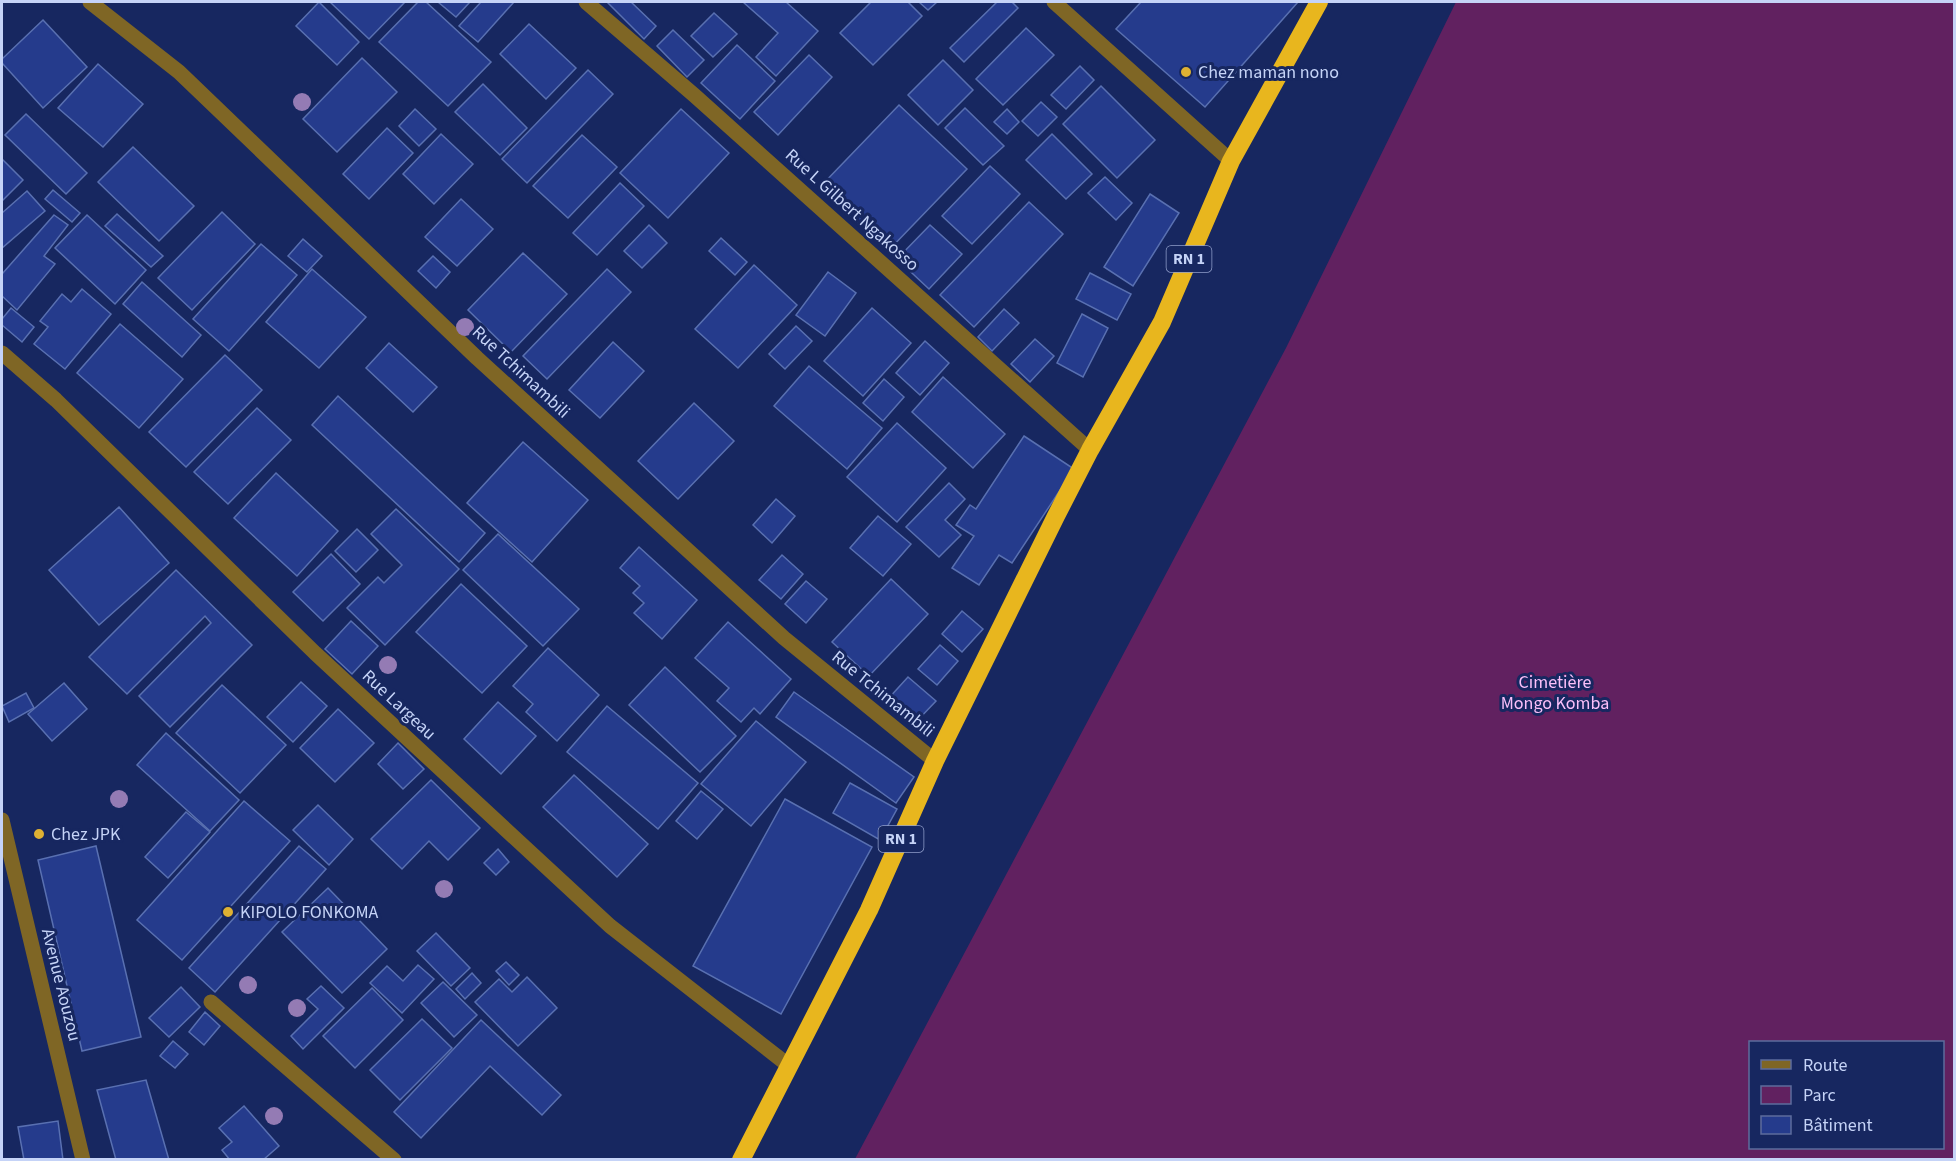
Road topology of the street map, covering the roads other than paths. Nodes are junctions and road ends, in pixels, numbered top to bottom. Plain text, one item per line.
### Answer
1 (90, 2) edge
2 (586, 2) edge
3 (1054, 2) edge
4 (1319, 2) edge
5 (1231, 161) junction
6 (2, 353) edge
7 (1090, 450) junction
8 (935, 761) junction
9 (2, 820) edge
10 (211, 1002) dead end
11 (788, 1065) junction
12 (83, 1160) edge
13 (394, 1160) edge
14 (741, 1160) edge

1 - 8 street, Rue Tchimambili
2 - 7 street, Rue L Gilbert Ngakosso
3 - 5 street
4 - 5 highway, RN 1
5 - 7 highway, RN 1
6 - 11 street, Rue Largeau
7 - 8 highway, RN 1
8 - 11 highway, RN 1
9 - 12 street, Avenue Aouzou
10 - 13 street
11 - 14 highway, RN 1

